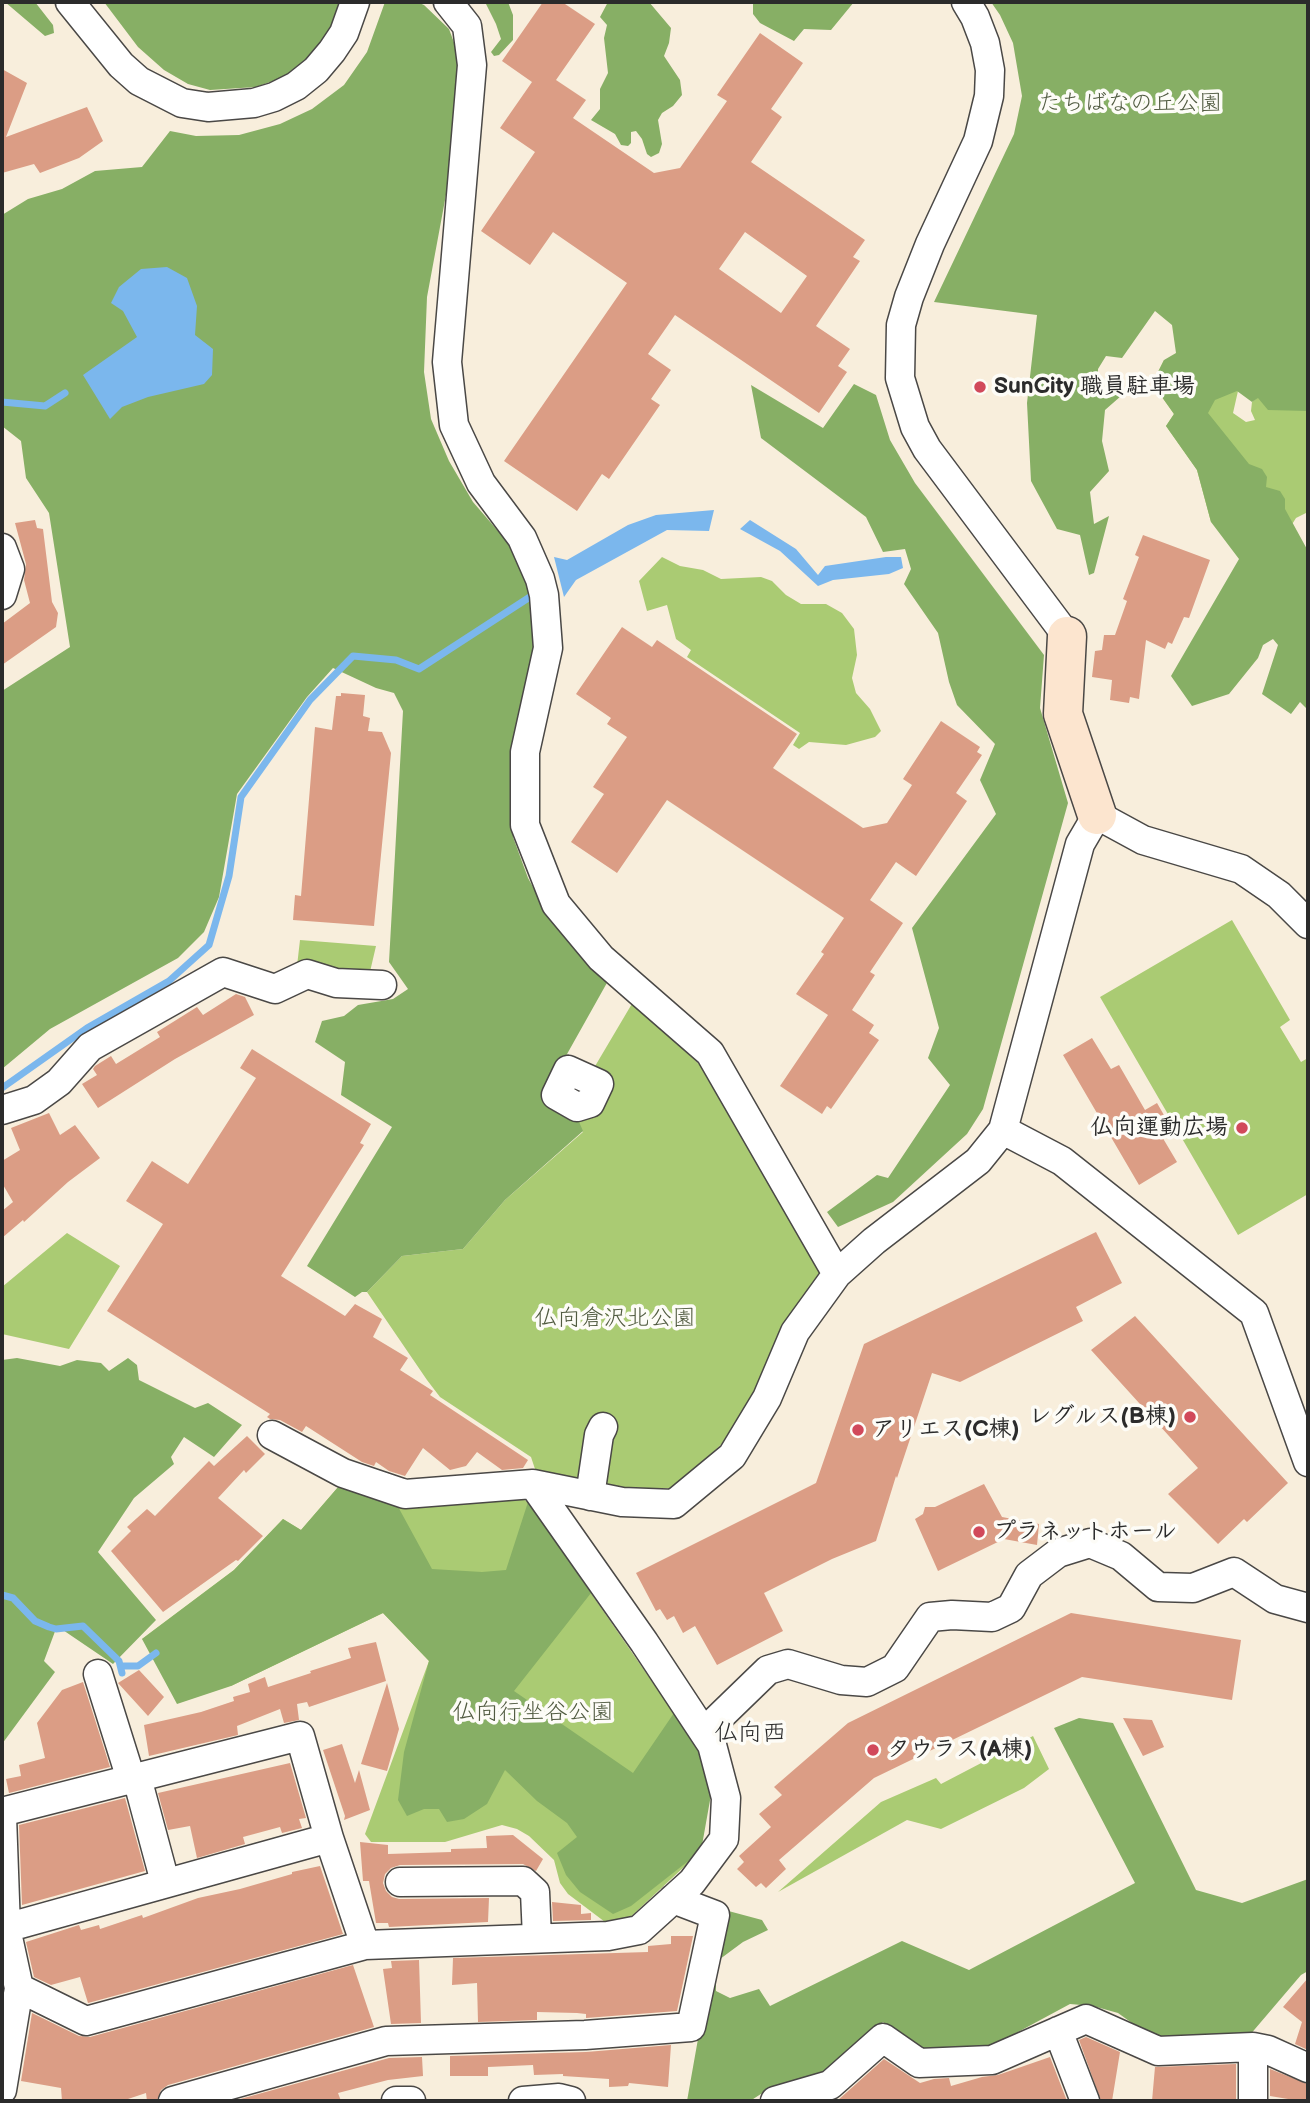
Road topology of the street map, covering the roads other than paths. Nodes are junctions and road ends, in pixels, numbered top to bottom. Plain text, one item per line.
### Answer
1 (70, 2) edge
2 (355, 2) edge
3 (448, 2) edge
4 (966, 2) edge
5 (2, 548) edge
6 (2, 595) edge
7 (1067, 636) joint
8 (1097, 815) junction
9 (1308, 924) edge
10 (382, 985) dead end
11 (2, 1110) edge
12 (1003, 1130) junction
13 (837, 1273) junction
14 (603, 1427) dead end
15 (272, 1435) dead end
16 (1308, 1462) edge
17 (533, 1484) junction
18 (590, 1496) junction
19 (1308, 1608) edge
20 (98, 1674) dead end
21 (704, 1732) junction
22 (134, 1778) junction
23 (2, 1814) edge
24 (329, 1838) junction
25 (165, 1882) junction
26 (400, 1882) dead end
27 (673, 1899) junction
28 (4, 1929) edge
29 (537, 1938) junction
30 (365, 1945) junction
31 (19, 1988) junction
32 (1058, 2031) junction
33 (1253, 2047) junction
34 (1308, 2067) edge
35 (2, 2090) edge
36 (2, 2097) edge
37 (12, 2101) edge
38 (173, 2101) edge
39 (396, 2101) edge
40 (411, 2101) edge
41 (523, 2101) edge
42 (571, 2101) edge
43 (775, 2101) edge
44 (1085, 2101) edge
45 (1253, 2101) edge

1 - 2 street
3 - 13 street
4 - 7 street
5 - 6 street
7 - 8 street
8 - 9 street
8 - 12 street
10 - 11 street
12 - 13 street
12 - 16 street
13 - 18 street
14 - 18 street
15 - 17 street
17 - 18 street
17 - 21 street
19 - 21 street
20 - 22 street
21 - 27 street
22 - 23 street
22 - 24 street
22 - 25 street
23 - 28 street
24 - 25 street
24 - 30 street
25 - 28 street
26 - 29 street
27 - 29 street
27 - 38 street
28 - 31 street
29 - 30 street
30 - 31 street
31 - 35 street
32 - 33 street
32 - 43 street
32 - 44 street
33 - 34 street
33 - 45 street
36 - 37 street
39 - 40 street
41 - 42 street

